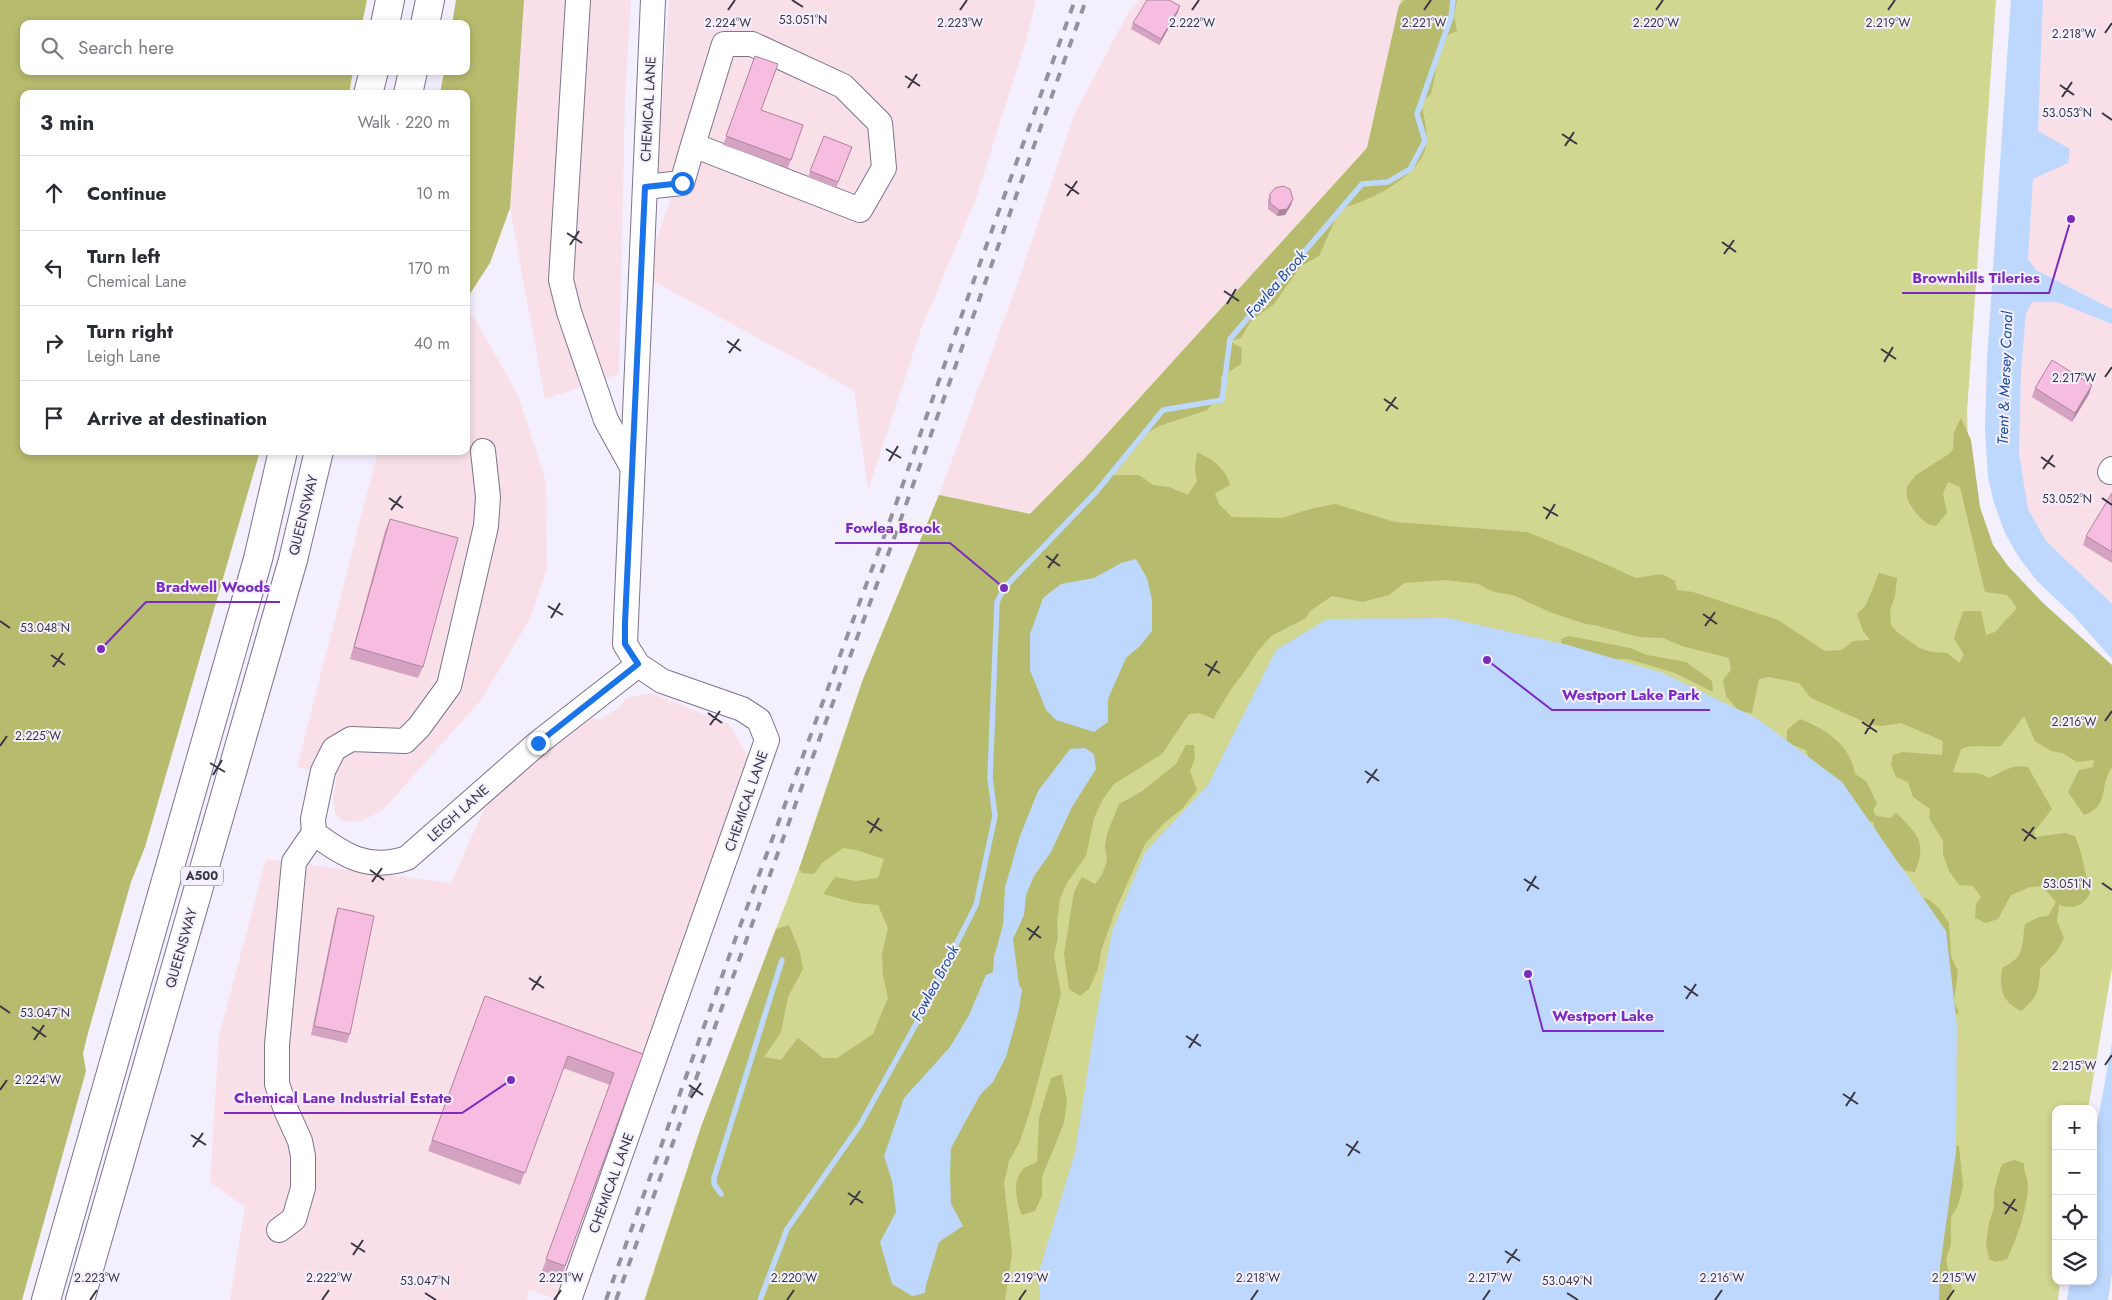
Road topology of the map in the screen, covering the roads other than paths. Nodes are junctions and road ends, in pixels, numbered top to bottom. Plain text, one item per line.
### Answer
1 (390, 0) edge
2 (430, 0) edge
3 (578, 0) edge
4 (653, 0) edge
5 (386, 20) edge
6 (426, 20) edge
7 (373, 75) edge
8 (413, 75) edge
9 (369, 90) edge
10 (409, 90) edge
11 (693, 145) junction
12 (645, 187) junction
13 (483, 451) dead end
14 (283, 455) edge
15 (318, 455) edge
16 (632, 467) junction
17 (638, 664) junction
18 (314, 833) junction
19 (279, 1230) dead end
20 (46, 1300) edge
21 (80, 1300) edge
22 (570, 1300) edge

1 - 5 highway
2 - 6 highway
3 - 16 street
4 - 12 street, CHEMICAL LANE
7 - 9 highway
8 - 10 highway
11 - 11 street
11 - 12 street
12 - 16 street, CHEMICAL LANE
13 - 18 street
14 - 20 highway, A500
15 - 21 highway, QUEENSWAY / A500
16 - 17 street, CHEMICAL LANE
17 - 18 street, LEIGH LANE
17 - 22 street, CHEMICAL LANE
18 - 19 street

